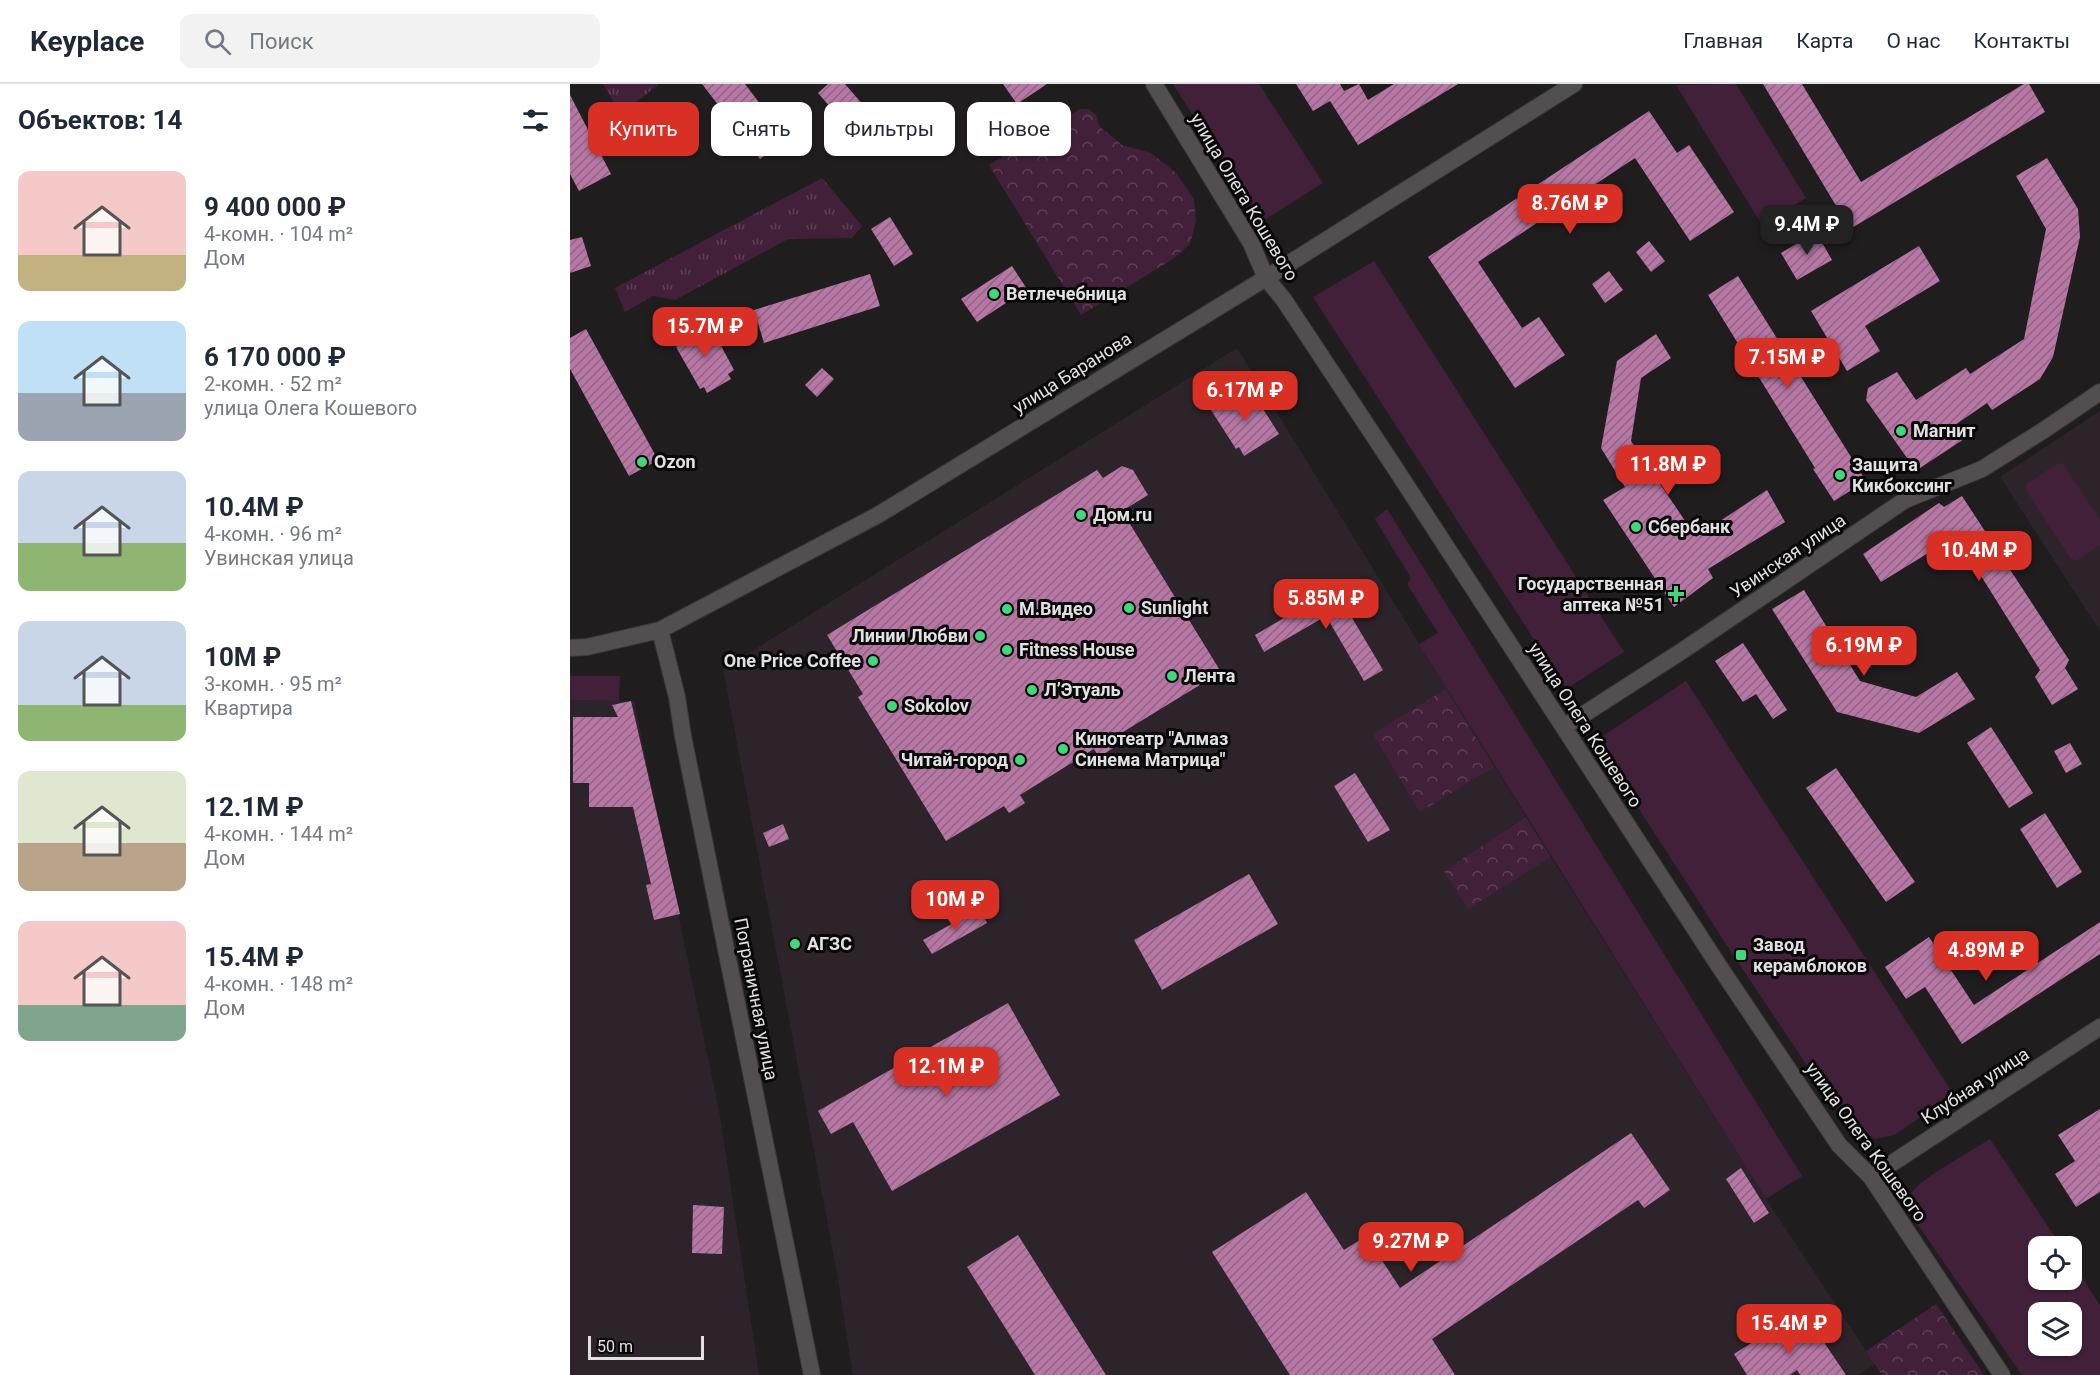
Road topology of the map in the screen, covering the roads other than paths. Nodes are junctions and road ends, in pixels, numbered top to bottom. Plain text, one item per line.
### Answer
1 (1154, 84) edge
2 (1574, 84) edge
3 (1266, 278) junction
4 (2095, 395) edge
5 (660, 630) junction
6 (570, 648) edge
7 (1564, 727) junction
8 (2100, 1027) edge
9 (1871, 1177) junction
10 (812, 1375) edge
11 (2002, 1375) edge

1 - 3 main road, улица Олега Кошевого
2 - 3 main road, улица Баранова
3 - 5 main road, улица Баранова
3 - 7 main road, улица Олега Кошевого
4 - 7 main road, Увинская улица
5 - 6 main road, улица Баранова
5 - 10 main road, Пограничная улица
7 - 9 main road, улица Олега Кошевого
8 - 9 main road, Клубная улица
9 - 11 main road, улица Олега Кошевого

